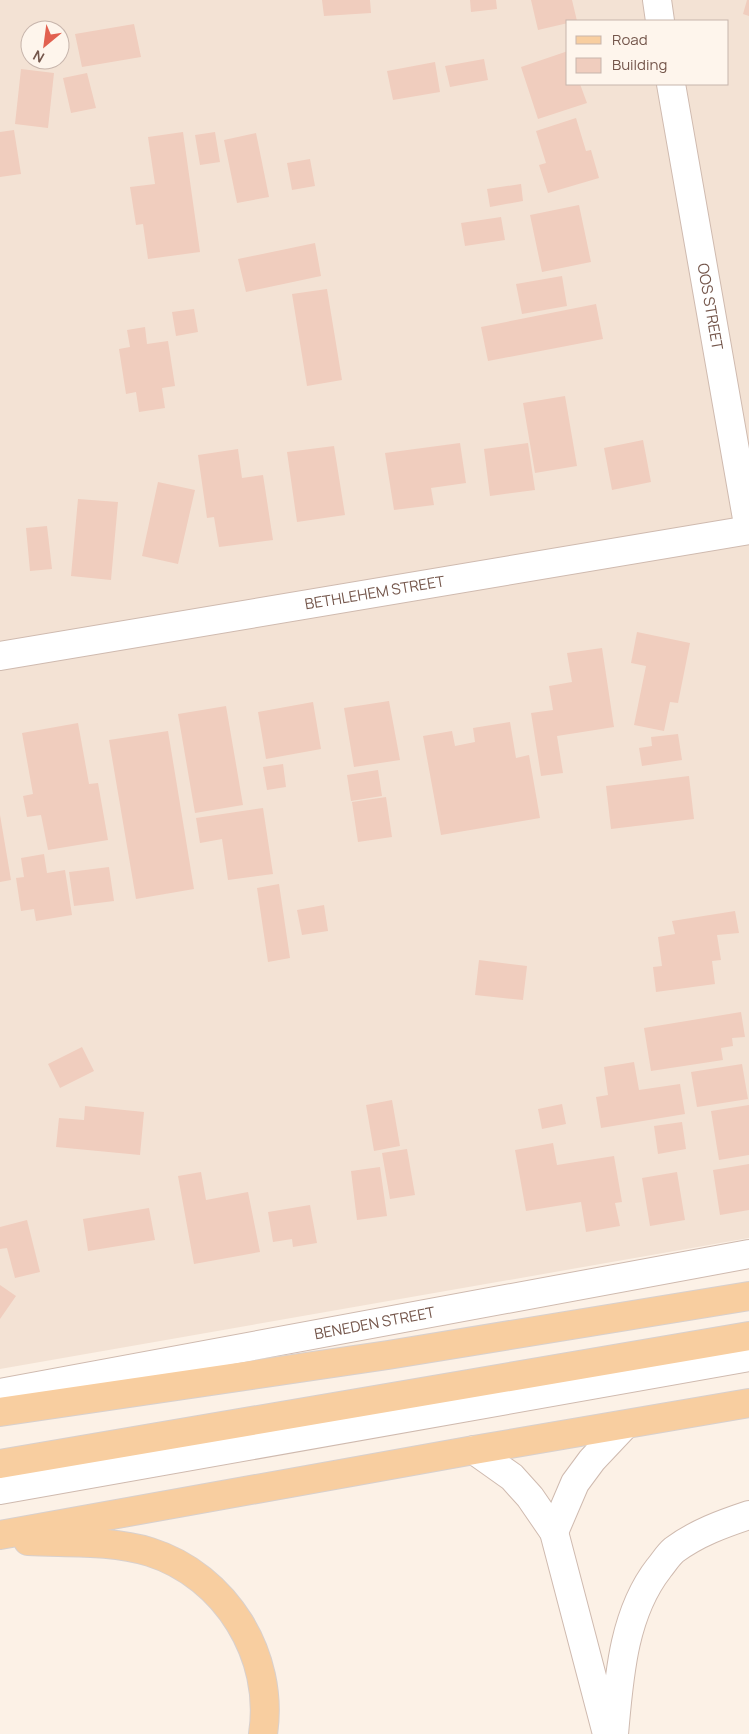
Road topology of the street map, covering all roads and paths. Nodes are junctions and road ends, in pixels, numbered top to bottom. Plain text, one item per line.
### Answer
1 (657, 0) edge
2 (660, 20) edge
3 (671, 85) edge
4 (749, 530) edge
5 (0, 656) edge
6 (749, 1254) edge
7 (749, 1296) edge
8 (749, 1336) edge
9 (749, 1357) edge
10 (749, 1373) edge
11 (0, 1393) edge
12 (749, 1403) edge
13 (0, 1412) edge
14 (625, 1425) junction
15 (474, 1450) junction
16 (0, 1464) edge
17 (0, 1490) edge
18 (0, 1505) edge
19 (749, 1515) edge
20 (554, 1532) junction
21 (0, 1535) edge
22 (0, 1539) edge
23 (263, 1734) edge
24 (607, 1734) edge
25 (614, 1734) edge

1 - 2 street
3 - 4 street, OOS STREET
4 - 5 street, BETHLEHEM STREET
6 - 11 street, BENEDEN STREET
7 - 13 main road
8 - 16 main road
9 - 17 street
10 - 18 street
12 - 14 main road
14 - 15 main road
14 - 20 street
15 - 20 street
15 - 21 main road
19 - 25 street
20 - 24 street
22 - 23 main road

